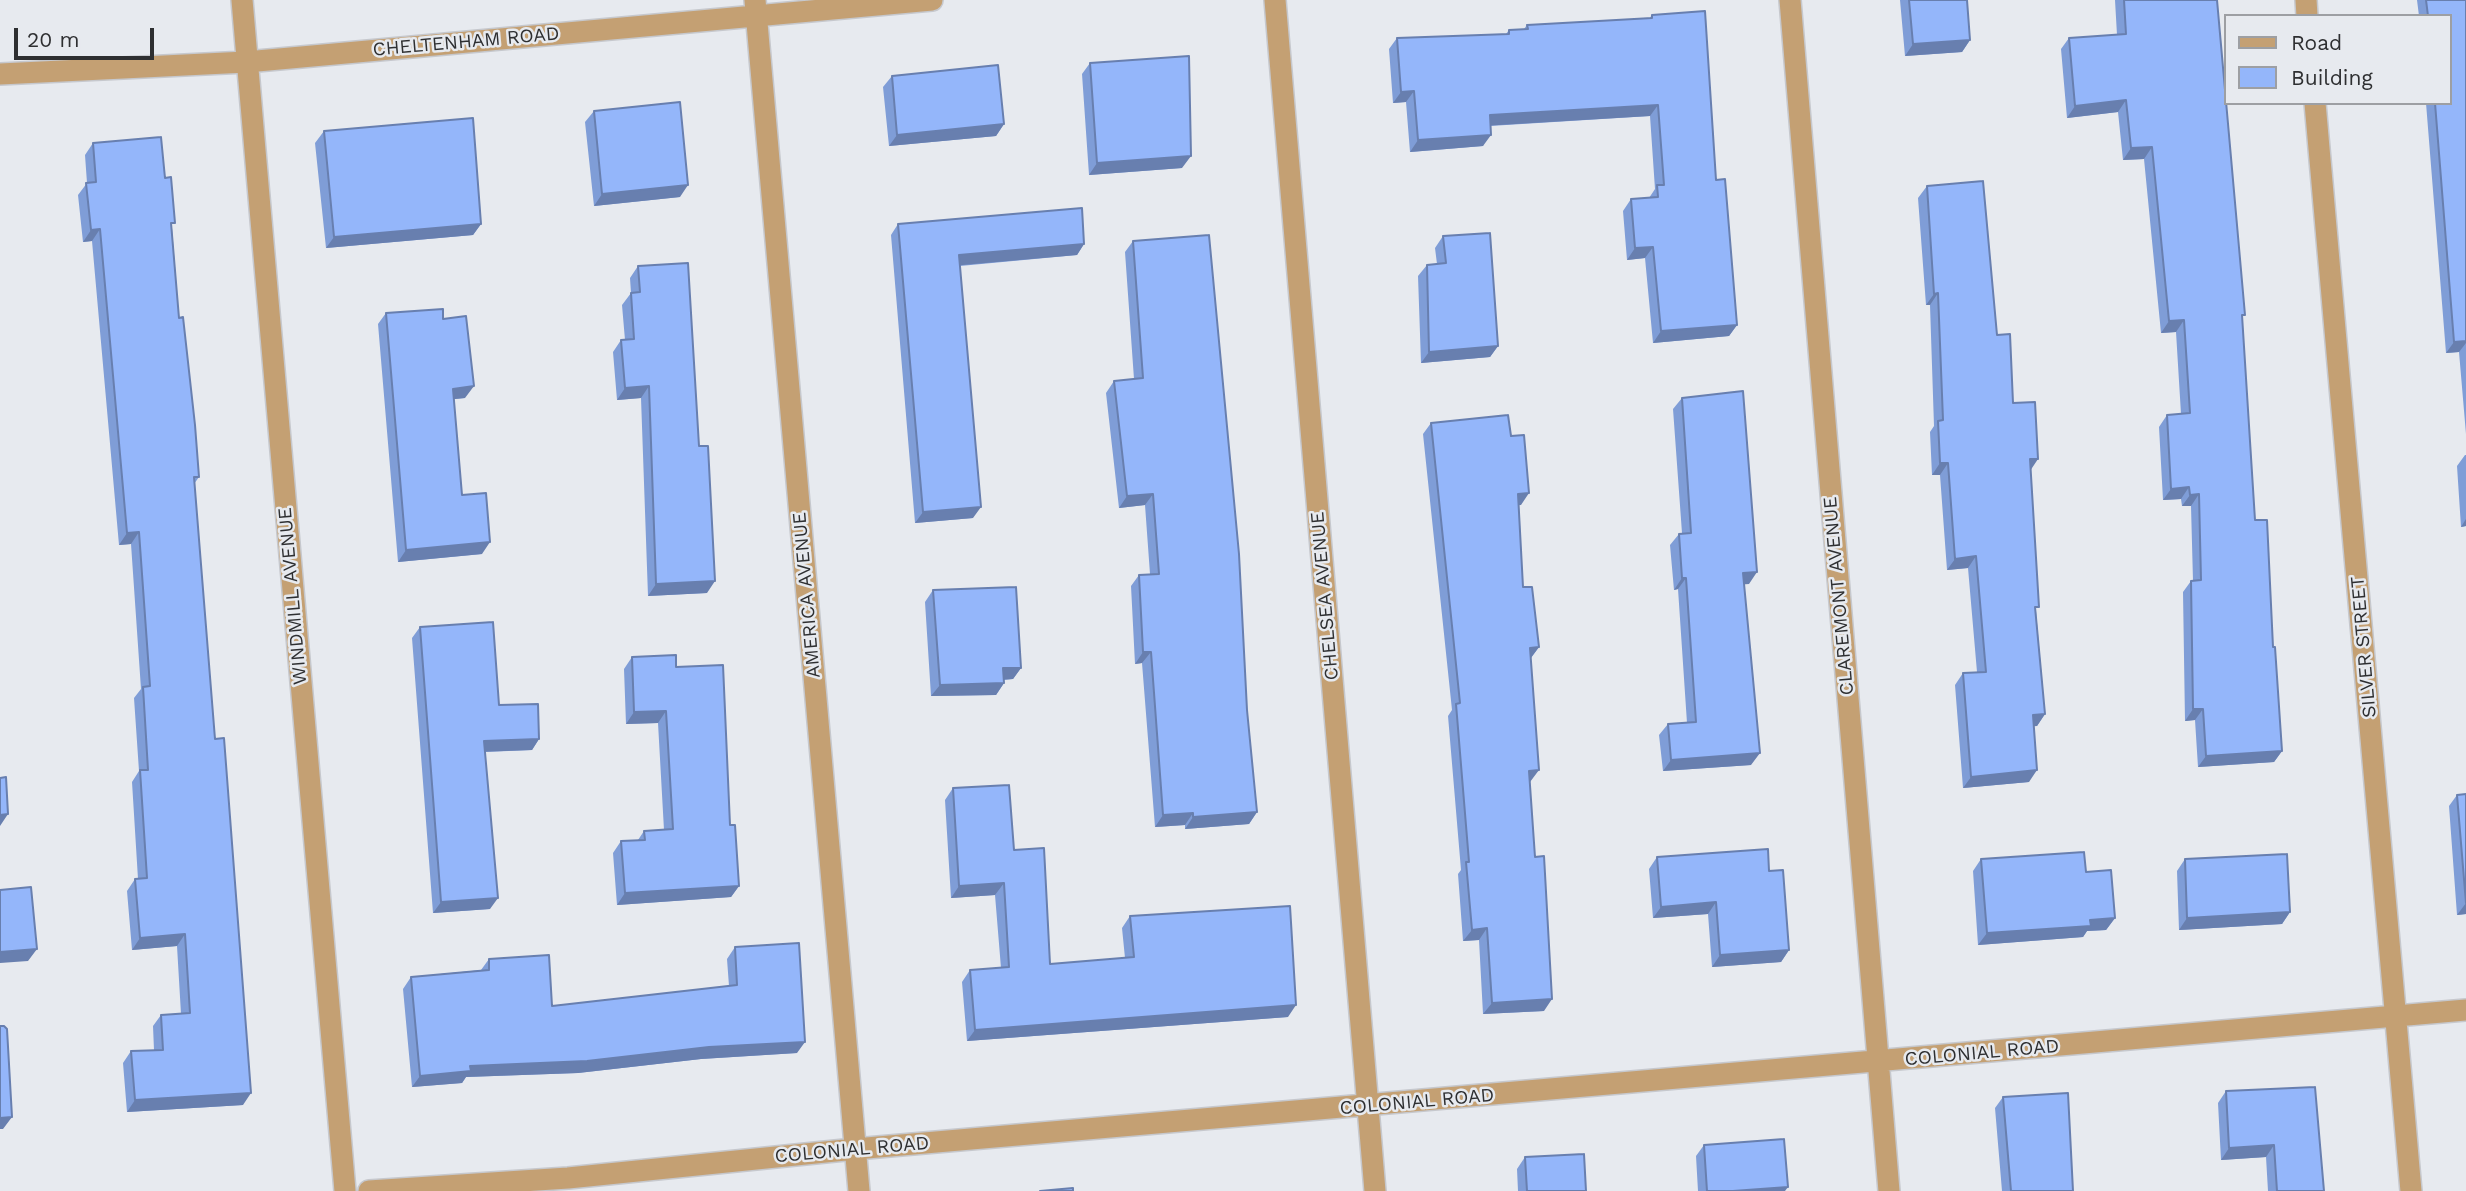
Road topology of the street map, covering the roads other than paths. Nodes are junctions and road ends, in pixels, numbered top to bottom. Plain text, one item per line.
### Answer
1 (242, 0) edge
2 (932, 0) edge
3 (1275, 0) edge
4 (1790, 0) edge
5 (756, 8) edge
6 (246, 62) junction
7 (0, 74) edge
8 (2315, 105) edge
9 (2466, 1010) edge
10 (2397, 1017) junction
11 (1878, 1062) junction
12 (1367, 1106) junction
13 (855, 1149) junction
14 (345, 1191) edge
15 (369, 1191) edge
16 (859, 1191) edge
17 (1374, 1191) edge
18 (1889, 1191) edge
19 (2411, 1191) edge

1 - 6 street, WINDMILL AVENUE
2 - 5 street, CHELTENHAM ROAD
3 - 12 street, CHELSEA AVENUE
4 - 11 street, CLAREMONT AVENUE
5 - 6 street, CHELTENHAM ROAD
5 - 13 street, AMERICA AVENUE
6 - 7 street, CHELTENHAM ROAD
6 - 14 street, WINDMILL AVENUE
8 - 10 street, SILVER STREET
9 - 10 street, COLONIAL ROAD
10 - 11 street, COLONIAL ROAD
10 - 19 street, SILVER STREET
11 - 12 street, COLONIAL ROAD
11 - 18 street, CLAREMONT AVENUE
12 - 13 street, COLONIAL ROAD
12 - 17 street, CHELSEA AVENUE
13 - 15 street, COLONIAL ROAD
13 - 16 street, AMERICA AVENUE

